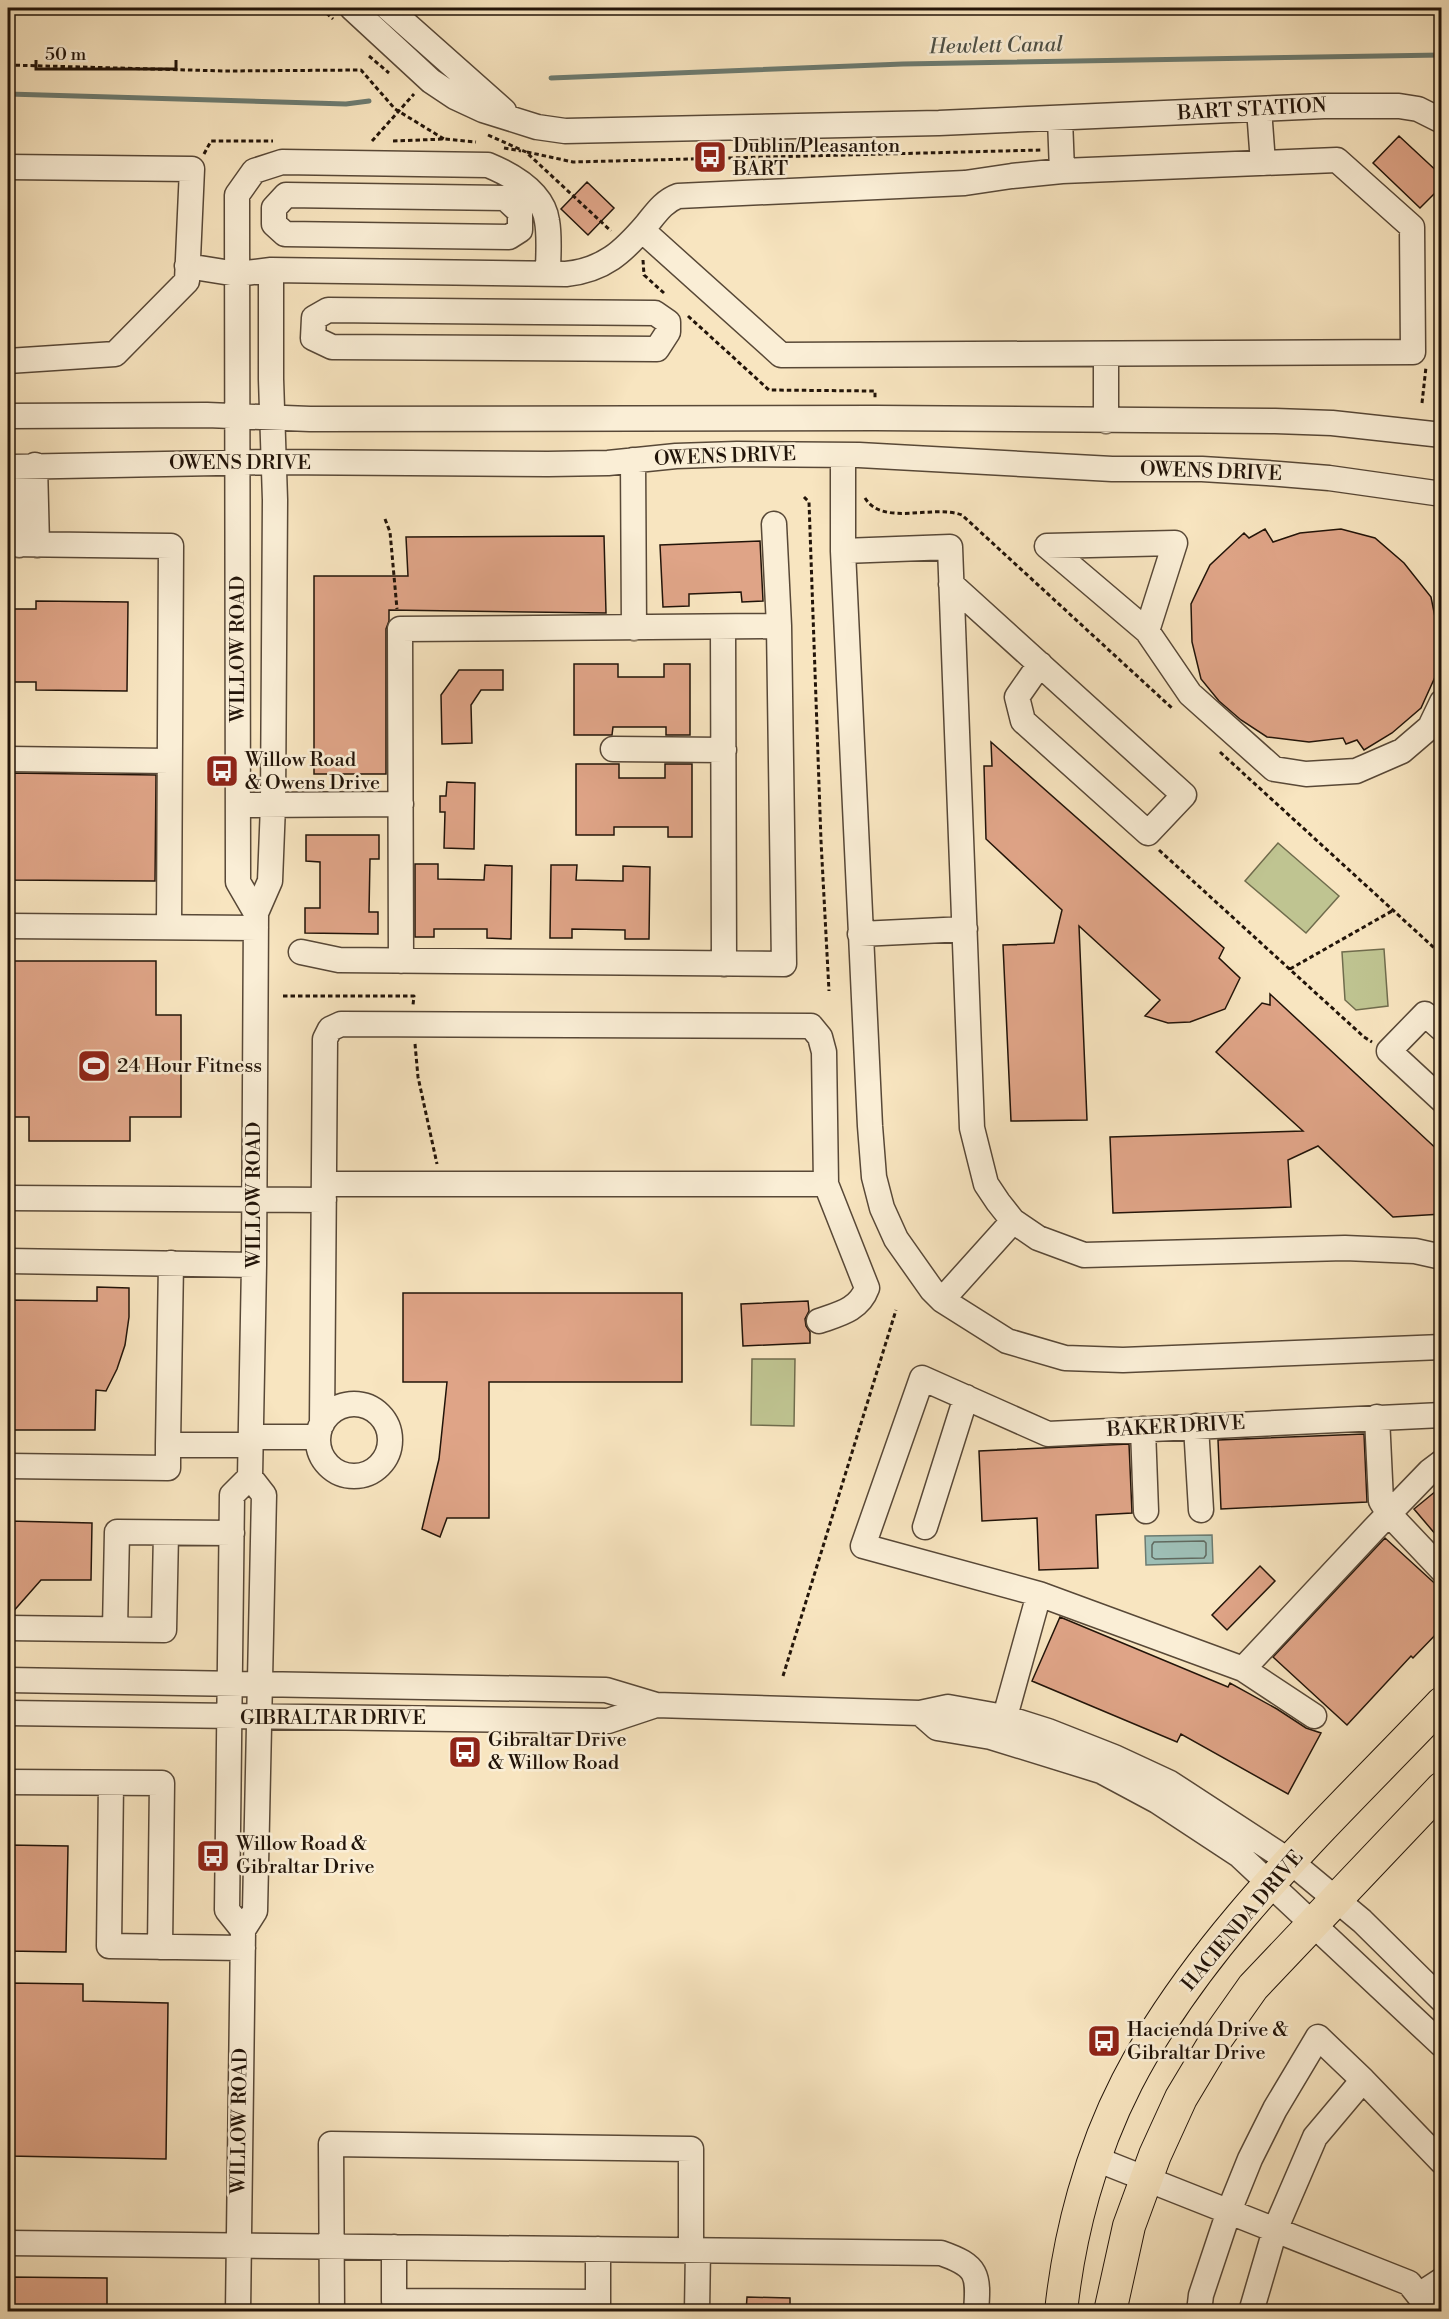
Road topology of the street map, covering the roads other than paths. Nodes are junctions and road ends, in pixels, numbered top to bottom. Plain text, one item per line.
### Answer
1 (352, 8) edge
2 (388, 8) edge
3 (1259, 109) junction
4 (1060, 119) junction
5 (518, 121) junction
6 (1442, 121) edge
7 (451, 154) junction
8 (1062, 160) junction
9 (1263, 163) junction
10 (8, 167) edge
11 (448, 197) junction
12 (642, 230) junction
13 (409, 236) junction
14 (187, 266) junction
15 (271, 270) junction
16 (408, 272) junction
17 (548, 273) junction
18 (237, 274) junction
19 (408, 310) junction
20 (1106, 354) junction
21 (8, 361) edge
22 (8, 416) edge
23 (239, 416) junction
24 (273, 417) junction
25 (1106, 421) junction
26 (1442, 435) edge
27 (843, 455) junction
28 (633, 460) junction
29 (239, 462) junction
30 (274, 462) junction
31 (20, 466) edge
32 (1442, 494) edge
33 (774, 524) dead end
34 (21, 545) edge
35 (843, 551) junction
36 (951, 584) junction
37 (779, 626) junction
38 (723, 627) junction
39 (634, 628) junction
40 (1147, 631) junction
41 (1040, 664) junction
42 (1442, 702) edge
43 (613, 749) dead end
44 (724, 750) junction
45 (8, 759) edge
46 (169, 761) junction
47 (400, 804) junction
48 (238, 805) junction
49 (273, 805) junction
50 (256, 921) junction
51 (8, 926) edge
52 (169, 927) junction
53 (965, 929) junction
54 (860, 934) junction
55 (301, 952) dead end
56 (401, 961) junction
57 (724, 964) junction
58 (1442, 1029) edge
59 (1442, 1100) edge
60 (826, 1184) junction
61 (324, 1192) junction
62 (8, 1197) edge
63 (255, 1200) junction
64 (1013, 1221) junction
65 (1442, 1257) edge
66 (8, 1261) edge
67 (171, 1263) junction
68 (254, 1265) junction
69 (942, 1300) junction
70 (819, 1321) dead end
71 (1442, 1347) edge
72 (966, 1397) junction
73 (1442, 1415) edge
74 (1377, 1417) junction
75 (1196, 1426) junction
76 (1143, 1429) junction
77 (250, 1441) junction
78 (168, 1445) junction
79 (1442, 1462) edge
80 (8, 1466) edge
81 (250, 1477) junction
82 (1201, 1510) dead end
83 (1146, 1511) dead end
84 (1389, 1514) junction
85 (925, 1527) dead end
86 (166, 1533) junction
87 (232, 1533) junction
88 (1442, 1570) edge
89 (1039, 1594) junction
90 (8, 1628) edge
91 (115, 1629) junction
92 (1243, 1669) junction
93 (8, 1680) edge
94 (230, 1683) junction
95 (260, 1684) junction
96 (1442, 1703) edge
97 (656, 1705) junction
98 (8, 1713) edge
99 (1314, 1716) dead end
100 (230, 1717) junction
101 (259, 1717) junction
102 (1002, 1728) junction
103 (8, 1782) edge
104 (111, 1783) junction
105 (1442, 1788) edge
106 (1281, 1873) junction
107 (1336, 1899) junction
108 (1312, 1922) junction
109 (243, 1939) junction
110 (160, 1947) junction
111 (1442, 2000) edge
112 (1442, 2045) edge
113 (1363, 2080) junction
114 (1096, 2159) junction
115 (1442, 2162) edge
116 (1147, 2179) junction
117 (1228, 2211) junction
118 (1275, 2230) junction
119 (8, 2243) edge
120 (239, 2246) junction
121 (333, 2246) junction
122 (394, 2247) junction
123 (598, 2248) junction
124 (694, 2249) junction
125 (1442, 2280) edge
126 (1425, 2303) edge
127 (598, 2307) edge
128 (238, 2312) edge
129 (332, 2312) edge
130 (698, 2312) edge
131 (976, 2312) edge
132 (1061, 2312) edge
133 (1110, 2312) edge
134 (1199, 2312) edge
135 (1251, 2312) edge

1 - 5 street, BART STATION
2 - 5 street
3 - 4 street, BART STATION
3 - 6 street, BART STATION
3 - 9 street
4 - 5 street, BART STATION
4 - 8 street
7 - 11 street
7 - 17 street, WILLOW ROAD
7 - 18 street, WILLOW ROAD
8 - 9 street
8 - 12 street
9 - 20 street
10 - 14 street
11 - 13 street
11 - 13 street
12 - 17 street
12 - 20 street
13 - 16 street
14 - 18 street
14 - 21 street
15 - 16 street
15 - 18 street
15 - 24 street, WILLOW ROAD
16 - 17 street
16 - 19 street
18 - 23 street, WILLOW ROAD
19 - 19 street
20 - 25 street
22 - 23 street, OWENS DRIVE
23 - 24 street, OWENS DRIVE
23 - 29 street, WILLOW ROAD
24 - 25 street, OWENS DRIVE
24 - 30 street, WILLOW ROAD
25 - 26 street, OWENS DRIVE
27 - 28 street, OWENS DRIVE
27 - 32 street, OWENS DRIVE
27 - 35 street
28 - 30 street, OWENS DRIVE
28 - 39 street
29 - 30 street, OWENS DRIVE
29 - 31 street, OWENS DRIVE
29 - 48 street, WILLOW ROAD
30 - 49 street, WILLOW ROAD
31 - 34 street
33 - 37 street
34 - 46 street
35 - 36 street
35 - 54 street
36 - 41 street
36 - 53 street
37 - 38 street
37 - 57 street
38 - 39 street
38 - 44 street
39 - 47 street
40 - 40 street
40 - 42 street
41 - 41 street
43 - 44 street
44 - 57 street
45 - 46 street
46 - 52 street
47 - 49 street
47 - 56 street
48 - 49 street
48 - 50 street, WILLOW ROAD
49 - 50 street, WILLOW ROAD
50 - 52 street
50 - 63 street, WILLOW ROAD
51 - 52 street
53 - 54 street
53 - 64 street
54 - 69 street
55 - 56 street
56 - 57 street
58 - 59 street
60 - 61 street
60 - 61 street
60 - 70 street
61 - 63 street
61 - 77 street
62 - 63 street
63 - 68 street, WILLOW ROAD
64 - 65 street
64 - 69 street
66 - 67 street
67 - 68 street
67 - 78 street
68 - 77 street, WILLOW ROAD
69 - 71 street
72 - 76 street, BAKER DRIVE
72 - 85 street
72 - 89 street, BAKER DRIVE
73 - 74 street, BAKER DRIVE
74 - 75 street, BAKER DRIVE
74 - 84 street
75 - 76 street, BAKER DRIVE
75 - 82 street
76 - 83 street
77 - 78 street
77 - 81 street, WILLOW ROAD
78 - 80 street
79 - 84 street
81 - 87 street
81 - 95 street, WILLOW ROAD
84 - 88 street
84 - 92 street
86 - 87 street
86 - 91 street
86 - 91 street
87 - 94 street
89 - 92 street
89 - 102 street
90 - 91 street
92 - 99 street
93 - 94 street, GIBRALTAR DRIVE
94 - 95 street, GIBRALTAR DRIVE
94 - 100 street
95 - 97 street, GIBRALTAR DRIVE
95 - 101 street, WILLOW ROAD
96 - 106 main road, HACIENDA DRIVE
97 - 101 street, GIBRALTAR DRIVE
97 - 102 street, GIBRALTAR DRIVE
98 - 100 street, GIBRALTAR DRIVE
100 - 101 street, GIBRALTAR DRIVE
100 - 109 street
101 - 109 street, WILLOW ROAD
102 - 106 street, GIBRALTAR DRIVE
103 - 104 street
104 - 110 street
104 - 110 street
105 - 107 main road
106 - 107 street, GIBRALTAR DRIVE
106 - 108 street, GIBRALTAR DRIVE
106 - 114 main road, HACIENDA DRIVE
107 - 108 main road
107 - 111 street, GIBRALTAR DRIVE
108 - 112 street, GIBRALTAR DRIVE
108 - 116 main road
109 - 110 street
109 - 120 street, WILLOW ROAD
113 - 115 street
113 - 117 street
113 - 118 street
114 - 116 street
114 - 132 main road, HACIENDA DRIVE
116 - 117 street
116 - 133 main road
117 - 118 street
117 - 134 street
118 - 126 street
118 - 135 street
119 - 120 street
120 - 121 street
120 - 128 street, WILLOW ROAD
121 - 122 street
121 - 124 street
121 - 129 street
122 - 123 street
122 - 127 street
123 - 124 street
123 - 127 street
124 - 130 street
124 - 131 street
125 - 126 street

